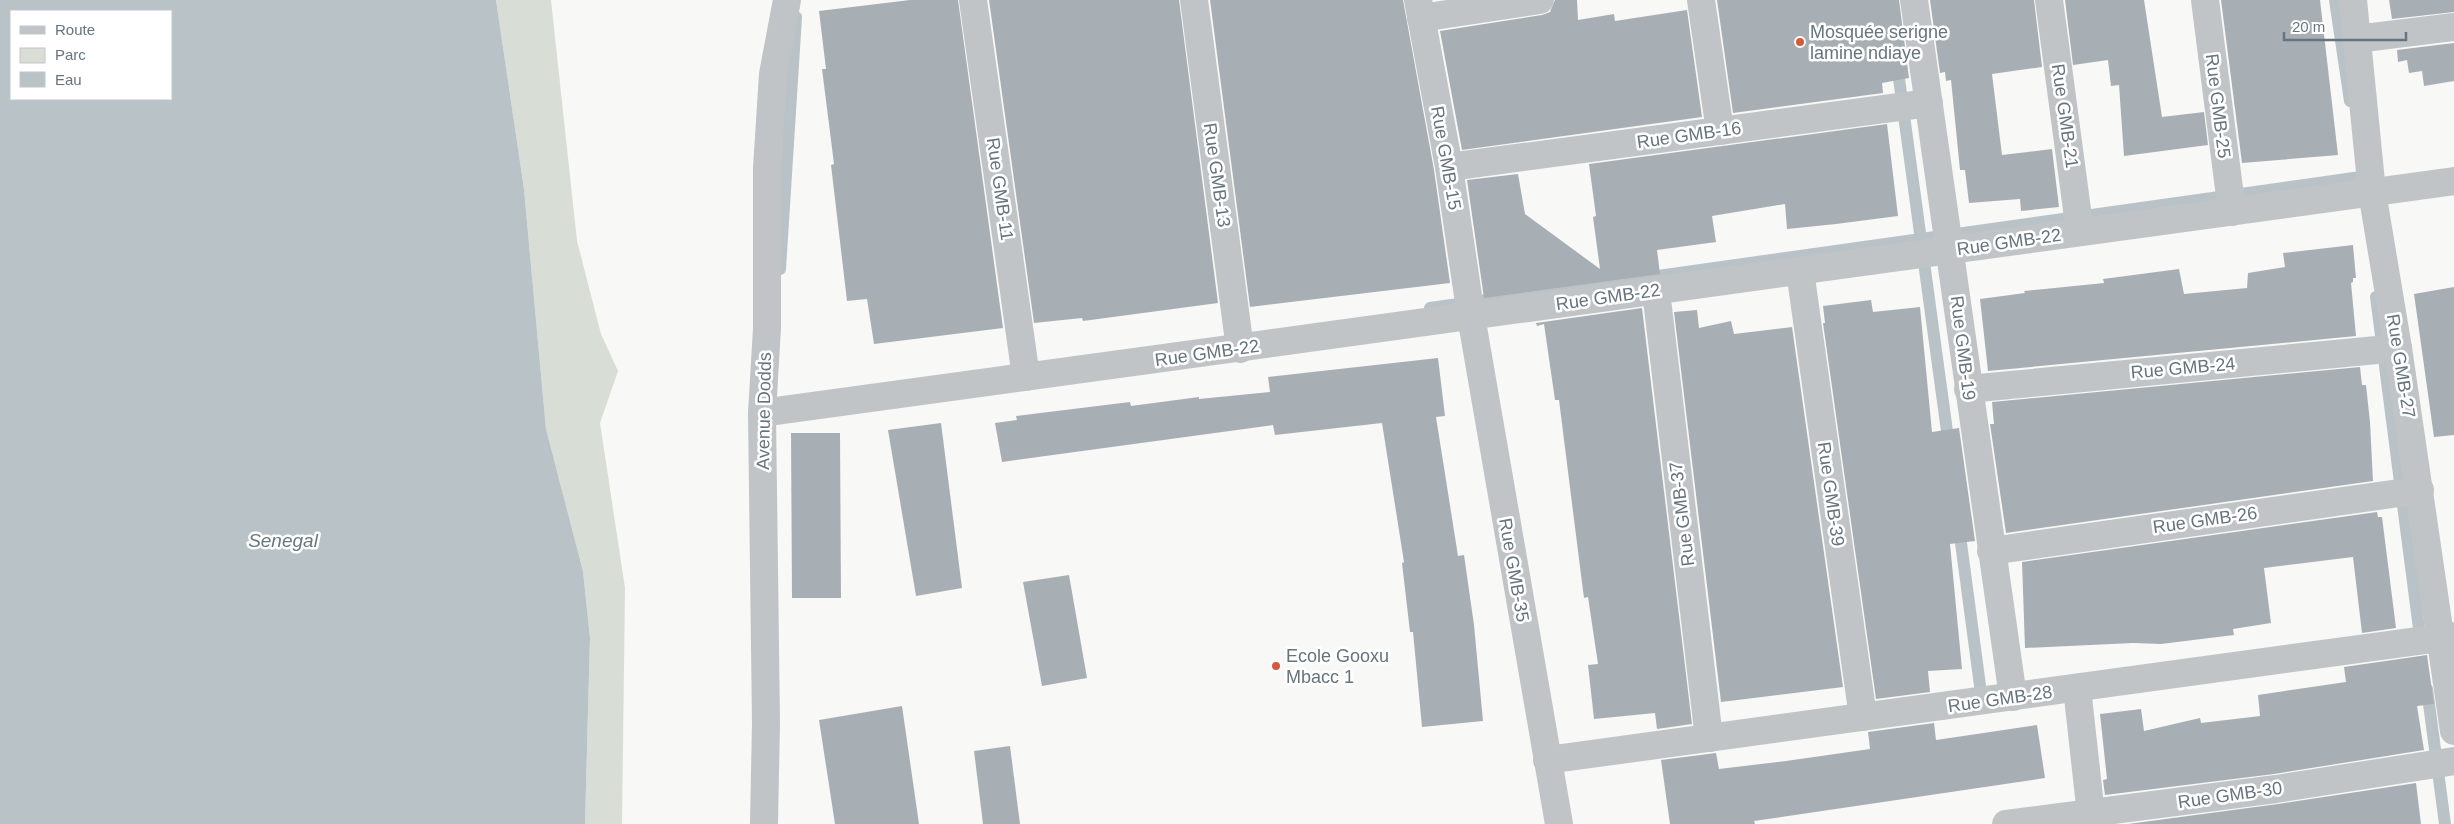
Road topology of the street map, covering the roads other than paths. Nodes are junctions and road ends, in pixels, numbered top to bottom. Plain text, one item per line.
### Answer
1 (787, 0) edge
2 (973, 0) edge
3 (1194, 0) edge
4 (1540, 0) edge
5 (1701, 0) edge
6 (1914, 0) edge
7 (2049, 0) edge
8 (2205, 0) edge
9 (2353, 0) edge
10 (1420, 9) edge
11 (2454, 27) edge
12 (2356, 39) junction
13 (1929, 103) junction
14 (1720, 131) junction
15 (1449, 167) junction
16 (2454, 181) edge
17 (2372, 192) junction
18 (2232, 212) junction
19 (2080, 232) junction
20 (1951, 250) junction
21 (1800, 271) junction
22 (1656, 291) junction
23 (1471, 316) junction
24 (2398, 348) junction
25 (1240, 349) junction
26 (1026, 378) junction
27 (1968, 389) junction
28 (762, 413) junction
29 (2420, 490) junction
30 (1991, 550) junction
31 (2448, 637) edge
32 (2076, 688) junction
33 (2013, 697) junction
34 (1863, 717) junction
35 (2454, 731) edge
36 (1709, 738) junction
37 (1547, 760) junction
38 (2454, 761) edge
39 (2092, 819) edge
40 (764, 824) edge
41 (1559, 824) edge
42 (2006, 824) edge

1 - 28 street, Avenue Dodds
2 - 26 street, Rue GMB-11
3 - 25 street, Rue GMB-13
4 - 10 street
5 - 14 street
6 - 13 street, Rue GMB-19
7 - 19 street, Rue GMB-21
8 - 18 street, Rue GMB-25
9 - 12 street, Rue GMB-27
10 - 15 street, Rue GMB-15
11 - 12 street
12 - 17 street, Rue GMB-27
13 - 14 street, Rue GMB-16
13 - 20 street, Rue GMB-19
14 - 15 street, Rue GMB-16
15 - 23 street, Rue GMB-15
16 - 17 street, Rue GMB-22
17 - 18 street, Rue GMB-22
17 - 24 street, Rue GMB-27
18 - 19 street, Rue GMB-22
19 - 20 street, Rue GMB-22
20 - 21 street, Rue GMB-22
20 - 27 street, Rue GMB-19
21 - 22 street, Rue GMB-22
21 - 34 street, Rue GMB-39
22 - 23 street, Rue GMB-22
22 - 36 street, Rue GMB-37
23 - 25 street, Rue GMB-22
23 - 37 street, Rue GMB-35
24 - 27 street, Rue GMB-24
24 - 29 street, Rue GMB-27
25 - 26 street, Rue GMB-22
26 - 28 street, Rue GMB-22
27 - 30 street, Rue GMB-19
28 - 40 street, Avenue Dodds
29 - 30 street, Rue GMB-26
29 - 31 street, Rue GMB-27
30 - 33 street, Rue GMB-19
31 - 32 street, Rue GMB-28
31 - 35 street, Rue GMB-27
32 - 33 street, Rue GMB-28
32 - 39 street
33 - 34 street, Rue GMB-28
34 - 36 street, Rue GMB-28
36 - 37 street, Rue GMB-28
37 - 41 street, Rue GMB-35
38 - 39 street, Rue GMB-30
39 - 42 street, Rue GMB-30

